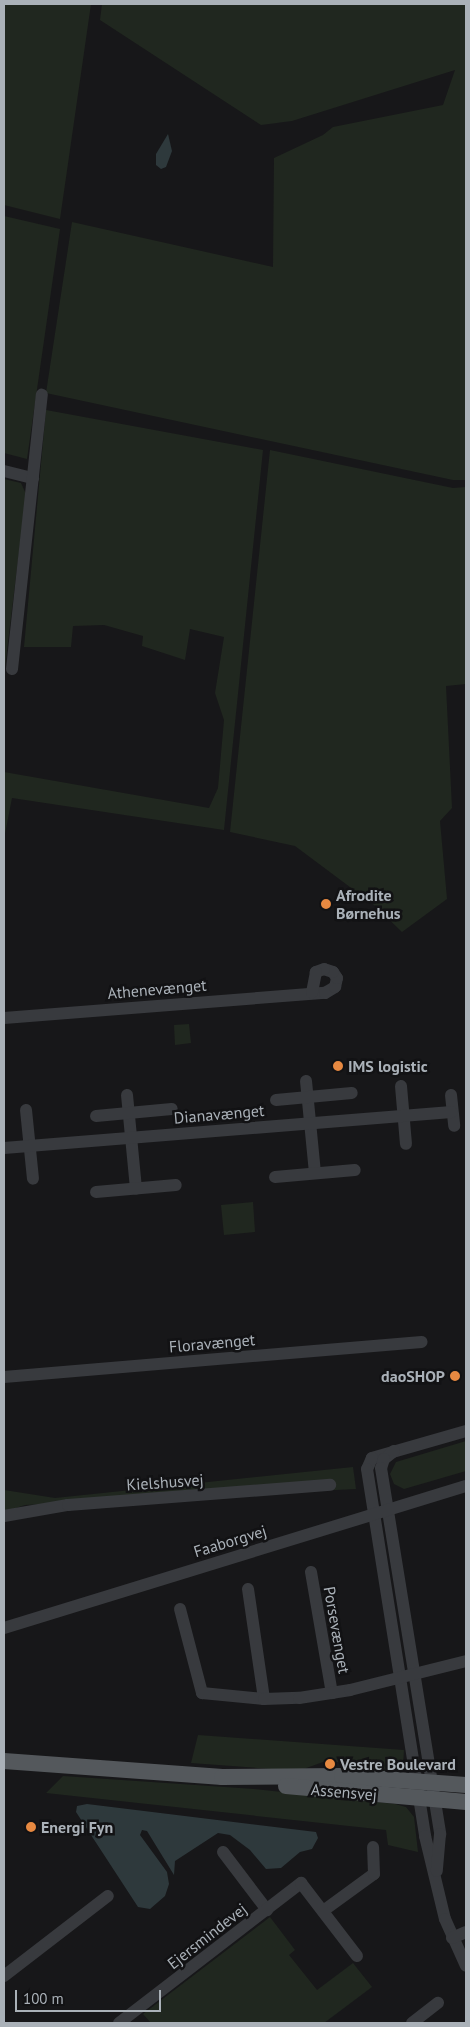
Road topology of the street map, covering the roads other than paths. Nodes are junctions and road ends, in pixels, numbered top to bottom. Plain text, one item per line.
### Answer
1 (42, 395) dead end
2 (4, 471) edge
3 (33, 478) junction
4 (12, 669) dead end
5 (312, 993) dead end
6 (4, 1018) edge
7 (306, 1081) dead end
8 (401, 1086) dead end
9 (352, 1093) dead end
10 (127, 1095) dead end
11 (451, 1095) dead end
12 (308, 1097) junction
13 (276, 1100) dead end
14 (172, 1109) dead end
15 (26, 1110) dead end
16 (452, 1112) junction
17 (129, 1113) junction
18 (96, 1116) dead end
19 (404, 1116) junction
20 (310, 1123) junction
21 (454, 1126) dead end
22 (131, 1138) junction
23 (406, 1144) dead end
24 (30, 1146) junction
25 (4, 1148) edge
26 (355, 1170) dead end
27 (315, 1173) junction
28 (275, 1177) dead end
29 (33, 1179) dead end
30 (176, 1185) dead end
31 (136, 1189) junction
32 (96, 1192) dead end
33 (422, 1342) dead end
34 (4, 1377) edge
35 (466, 1431) edge
36 (397, 1449) junction
37 (330, 1485) dead end
38 (466, 1486) edge
39 (387, 1510) junction
40 (373, 1514) junction
41 (4, 1516) edge
42 (311, 1572) dead end
43 (248, 1589) dead end
44 (180, 1609) dead end
45 (4, 1628) edge
46 (466, 1661) edge
47 (407, 1676) junction
48 (332, 1693) junction
49 (264, 1699) junction
50 (4, 1761) edge
51 (222, 1777) junction
52 (466, 1785) edge
53 (425, 1790) junction
54 (466, 1793) edge
55 (466, 1802) edge
56 (373, 1847) dead end
57 (223, 1852) dead end
58 (108, 1896) dead end
59 (267, 1910) junction
60 (323, 1912) junction
61 (466, 1932) edge
62 (452, 1938) junction
63 (357, 1956) dead end
64 (466, 1966) edge
65 (4, 1976) edge
66 (438, 2003) dead end
67 (119, 2023) edge
68 (412, 2023) edge

1 - 3 street
2 - 3 street
3 - 4 street
5 - 6 street, Athenevænget
7 - 12 street
8 - 19 street
9 - 12 street, Dianavænget
10 - 17 street
11 - 16 street
12 - 13 street, Dianavænget
12 - 20 street
14 - 17 street, Dianavænget
15 - 24 street
16 - 19 street, Dianavænget
16 - 21 street
17 - 18 street, Dianavænget
17 - 22 street
19 - 20 street, Dianavænget
19 - 23 street
20 - 22 street, Dianavænget
20 - 27 street
22 - 24 street, Dianavænget
22 - 31 street
24 - 25 street, Dianavænget
24 - 29 street
26 - 27 street
27 - 28 street
30 - 31 street
31 - 32 street
33 - 34 street, Floravænget
35 - 36 street
36 - 39 street
36 - 40 street
37 - 41 street, Kielshusvej
38 - 39 street, Faaborgvej
39 - 40 street, Faaborgvej
39 - 47 street
40 - 45 street, Faaborgvej
40 - 47 street
42 - 48 street, Porsevænget
43 - 49 street
44 - 49 street, Porsevænget
46 - 47 street, Porsevænget
47 - 48 street, Porsevænget
47 - 53 street
48 - 49 street, Porsevænget
50 - 51 main road, Assensvej
51 - 53 main road, Assensvej
51 - 53 main road, Assensvej
52 - 53 main road, Assensvej
53 - 54 main road
53 - 55 main road, Assensvej
53 - 62 street
56 - 60 street
57 - 59 street, Ejersmindevej
58 - 65 street
59 - 60 street, Ejersmindevej
59 - 67 street, Ejersmindevej
60 - 63 street, Ejersmindevej
61 - 62 street
62 - 64 street
66 - 68 street

